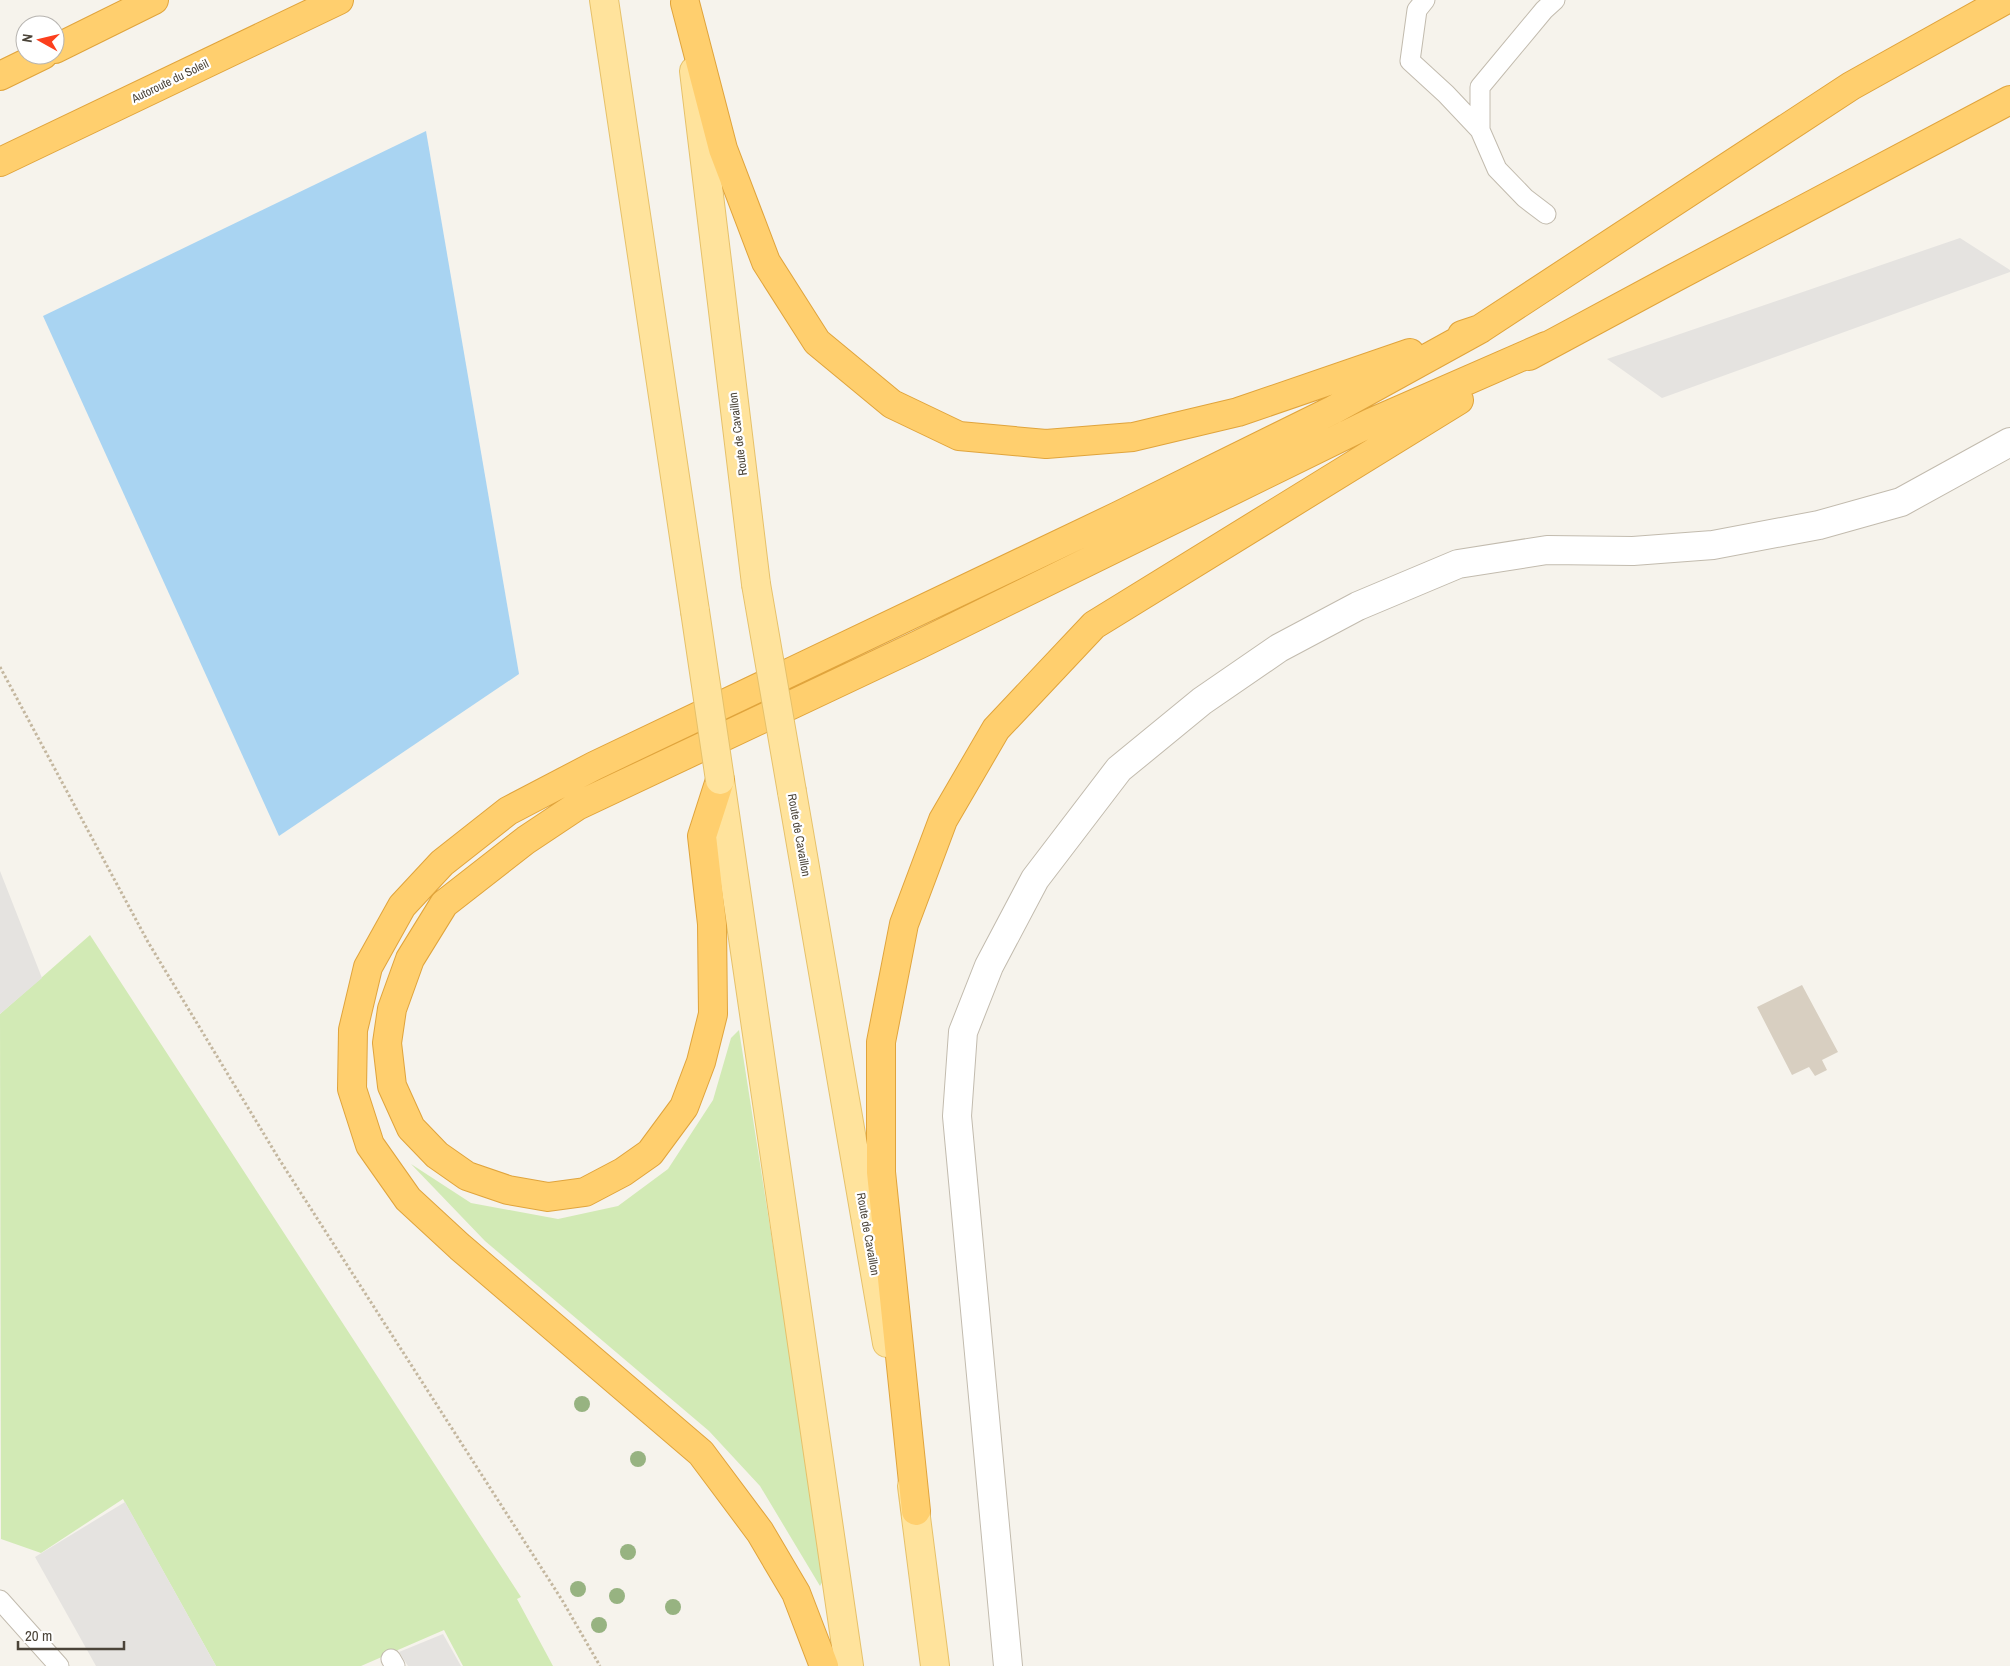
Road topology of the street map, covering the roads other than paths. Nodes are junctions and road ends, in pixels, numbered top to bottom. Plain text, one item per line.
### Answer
1 (154, 0) edge
2 (339, 0) edge
3 (604, 0) edge
4 (1425, 0) edge
5 (1555, 0) edge
6 (2005, 0) edge
7 (685, 1) edge
8 (65, 44) edge
9 (23, 65) edge
10 (0, 76) edge
11 (2010, 100) edge
12 (1480, 130) junction
13 (0, 162) edge
14 (1546, 214) dead end
15 (1480, 329) junction
16 (1546, 346) junction
17 (2010, 442) edge
18 (720, 780) joint
19 (714, 829) junction
20 (916, 1511) junction
21 (0, 1600) edge
22 (59, 1666) edge
23 (824, 1666) edge
24 (849, 1666) edge
25 (935, 1666) edge
26 (1008, 1666) edge

1 - 8 highway
2 - 13 highway, Autoroute du Soleil
3 - 18 main road, bridge
4 - 12 lane
5 - 12 lane
6 - 15 highway
7 - 15 highway
7 - 20 main road, Route de Cavaillon, bridge
9 - 10 highway
11 - 16 highway
12 - 14 lane
15 - 23 highway
16 - 19 highway
16 - 20 highway
17 - 26 street
18 - 19 highway
19 - 24 main road
20 - 25 main road, Route de Cavaillon
21 - 22 lane

